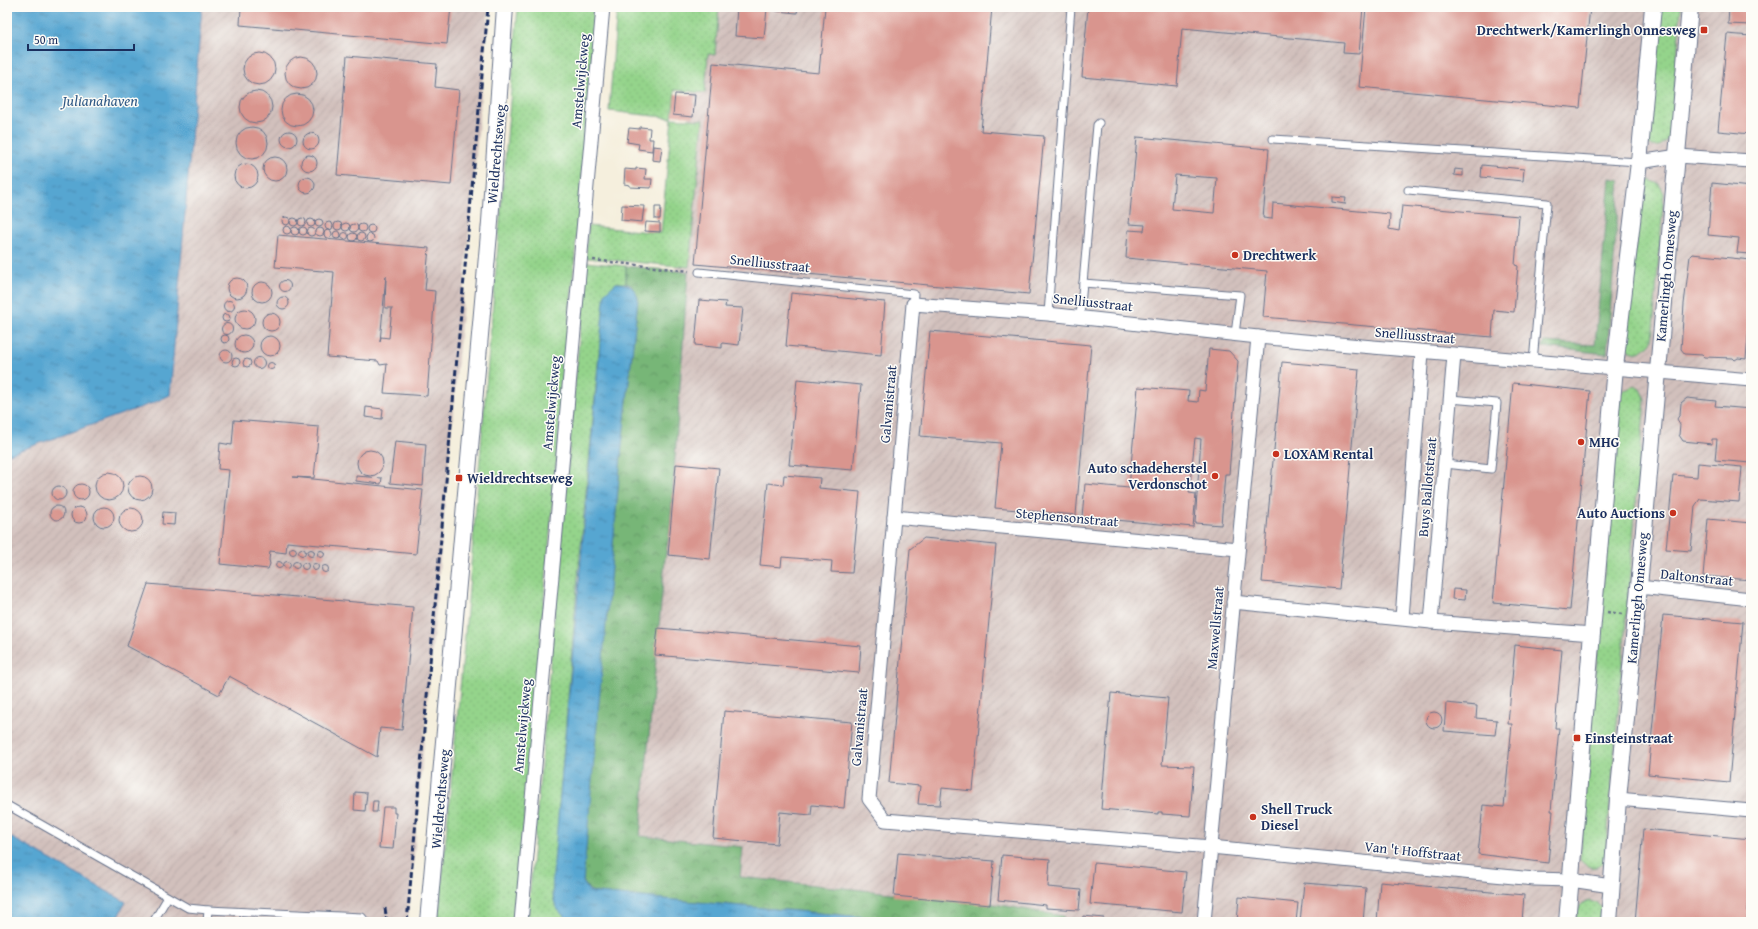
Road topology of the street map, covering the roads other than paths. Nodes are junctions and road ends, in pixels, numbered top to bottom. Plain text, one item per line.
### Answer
1 (505, 7) edge
2 (602, 7) edge
3 (1071, 7) edge
4 (1654, 7) edge
5 (1690, 7) edge
6 (1099, 123) dead end
7 (1273, 139) dead end
8 (1678, 156) junction
9 (1751, 161) edge
10 (1639, 162) junction
11 (1408, 190) dead end
12 (699, 272) road end
13 (1083, 282) junction
14 (913, 304) junction
15 (1048, 314) junction
16 (1080, 317) junction
17 (1235, 334) junction
18 (1258, 337) junction
19 (1422, 352) junction
20 (1454, 355) junction
21 (1533, 362) junction
22 (1615, 367) junction
23 (1658, 372) junction
24 (1751, 380) edge
25 (1450, 399) junction
26 (1445, 464) junction
27 (894, 517) junction
28 (1238, 549) junction
29 (1639, 587) junction
30 (1751, 599) edge
31 (1233, 602) junction
32 (1402, 618) junction
33 (1431, 622) junction
34 (1593, 634) junction
35 (1618, 799) junction
36 (7, 805) edge
37 (1751, 811) edge
38 (1211, 847) junction
39 (1571, 880) junction
40 (1611, 886) junction
41 (168, 897) junction
42 (208, 910) junction
43 (153, 922) edge
44 (207, 922) edge
45 (366, 922) edge
46 (428, 922) edge
47 (521, 922) edge
48 (1204, 922) edge
49 (1567, 922) edge
50 (1609, 922) edge

1 - 46 street, Wieldrechtseweg
2 - 47 street, Amstelwijckweg
3 - 15 lane
4 - 10 street
5 - 8 street, Kamerlingh Onnesweg
6 - 13 lane
7 - 10 lane
8 - 9 street
8 - 10 street
8 - 23 street, Kamerlingh Onnesweg
10 - 22 street
11 - 21 lane
12 - 14 lane, Snelliusstraat
13 - 16 lane
13 - 17 lane
14 - 15 street, Snelliusstraat
14 - 27 street, Galvanistraat
15 - 16 street, Snelliusstraat
16 - 17 street, Snelliusstraat
17 - 18 street, Snelliusstraat
18 - 19 street, Snelliusstraat
18 - 28 street, Maxwellstraat
19 - 20 street, Snelliusstraat
19 - 32 street, Buys Ballotstraat
20 - 21 street, Snelliusstraat
20 - 25 street, Buys Ballotstraat
21 - 22 street, Snelliusstraat
22 - 23 street, Snelliusstraat
22 - 34 street
23 - 24 street, Snelliusstraat
23 - 29 street, Kamerlingh Onnesweg
25 - 26 street, Buys Ballotstraat
25 - 26 lane
26 - 33 street, Buys Ballotstraat
27 - 28 street, Stephensonstraat
27 - 38 street, Galvanistraat
28 - 31 street, Maxwellstraat
29 - 30 street, Daltonstraat
29 - 35 street, Kamerlingh Onnesweg
31 - 32 street
31 - 38 street, Maxwellstraat
32 - 33 street
33 - 34 street
34 - 39 street
35 - 37 street
35 - 40 street, Kamerlingh Onnesweg
36 - 41 lane
38 - 39 street, Van 't Hoffstraat
38 - 48 street, Maxwellstraat
39 - 40 street, Van 't Hoffstraat
39 - 49 street
40 - 50 street, Kamerlingh Onnesweg
41 - 42 lane
41 - 43 lane
42 - 44 lane
42 - 45 lane

